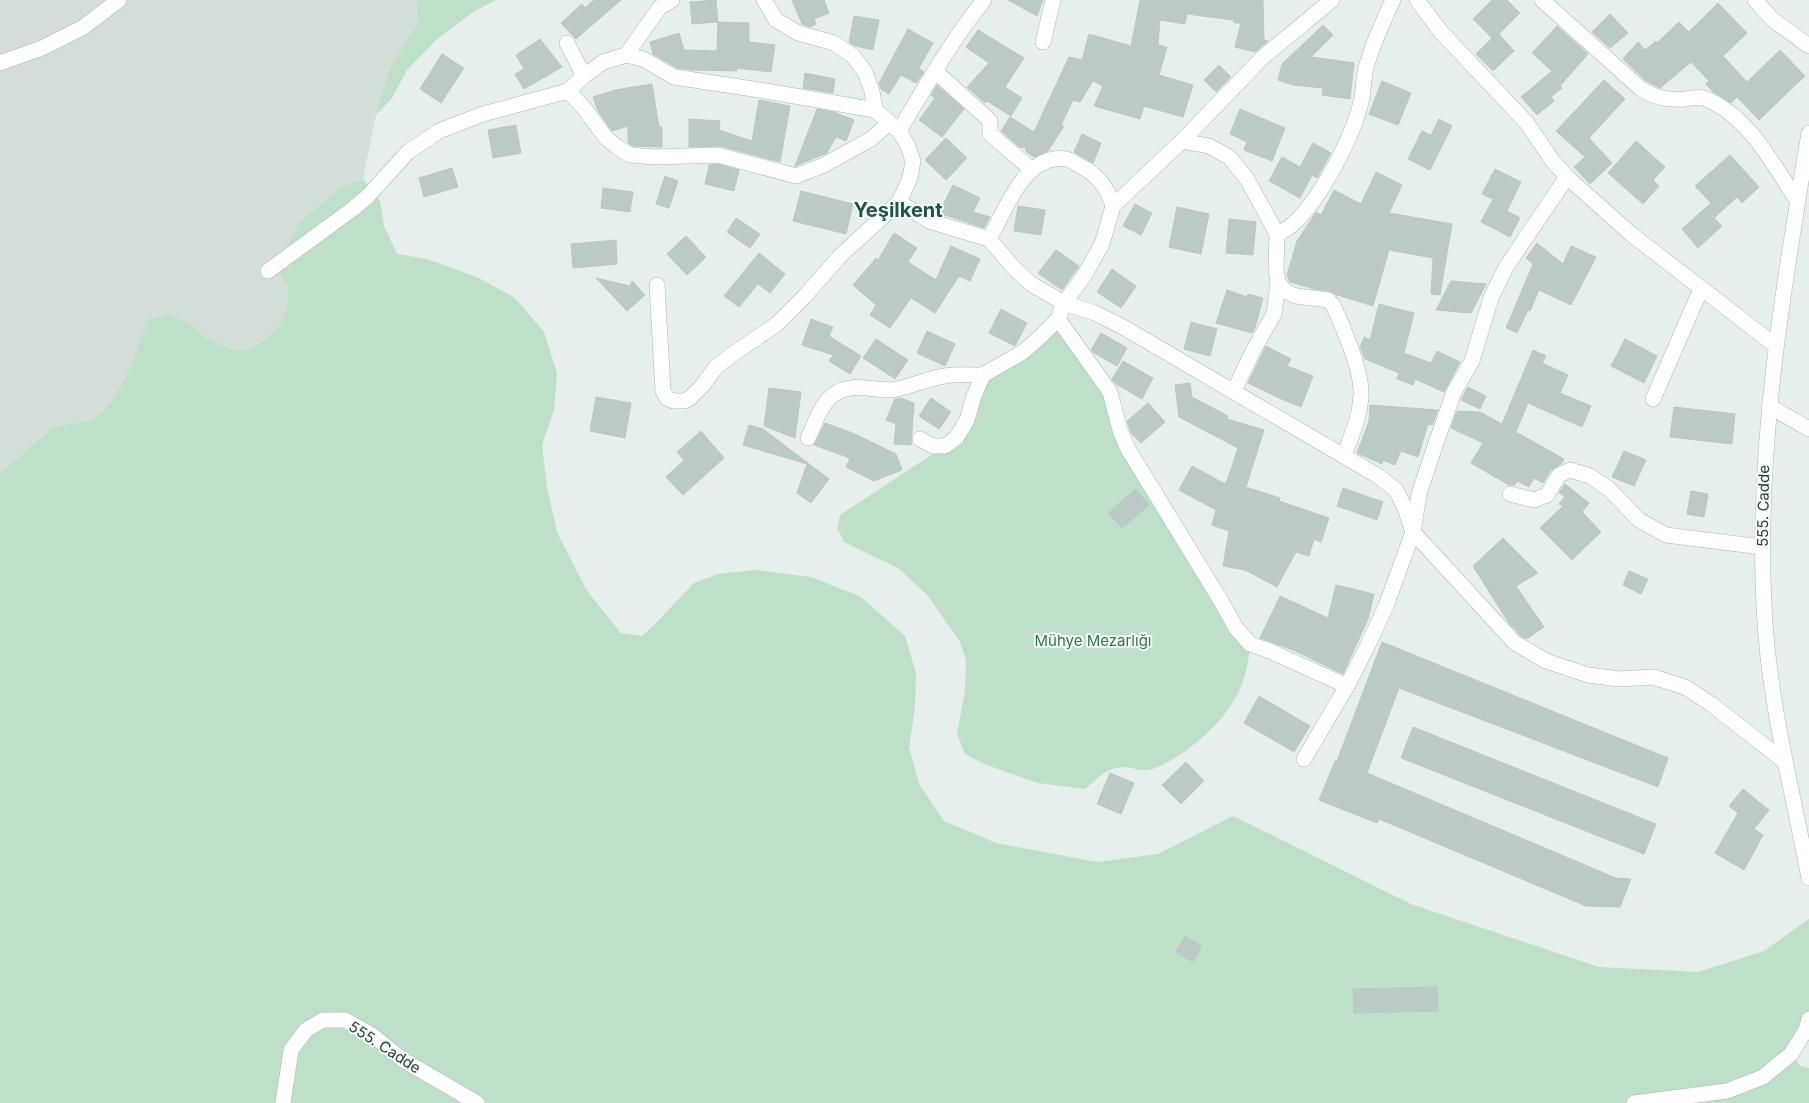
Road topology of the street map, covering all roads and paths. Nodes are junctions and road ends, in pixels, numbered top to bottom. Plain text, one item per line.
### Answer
1 (119, 0) edge
2 (672, 0) edge
3 (764, 0) edge
4 (984, 0) edge
5 (1053, 0) edge
6 (1332, 0) edge
7 (1393, 0) edge
8 (1417, 0) edge
9 (1542, 0) edge
10 (1755, 0) edge
11 (1043, 42) dead end
12 (567, 43) dead end
13 (1809, 46) edge
14 (626, 55) junction
15 (0, 63) edge
16 (935, 71) junction
17 (584, 76) junction
18 (568, 90) junction
19 (875, 110) junction
20 (894, 127) junction
21 (1809, 133) edge
22 (1182, 142) junction
23 (1031, 169) junction
24 (1566, 177) junction
25 (899, 202) junction
26 (1798, 202) junction
27 (1113, 206) junction
28 (1276, 234) junction
29 (989, 239) junction
30 (268, 271) dead end
31 (1278, 282) junction
32 (657, 284) dead end
33 (1701, 289) junction
34 (1064, 303) junction
35 (1058, 320) junction
36 (1776, 346) junction
37 (983, 375) junction
38 (1234, 391) junction
39 (1653, 399) dead end
40 (1769, 406) junction
41 (1809, 430) edge
42 (808, 438) dead end
43 (920, 439) dead end
44 (1344, 456) junction
45 (1510, 494) dead end
46 (1413, 532) junction
47 (1762, 547) junction
48 (1347, 686) junction
49 (1304, 759) dead end
50 (1784, 761) junction
51 (1808, 869) edge
52 (1809, 1019) edge
53 (283, 1103) edge
54 (478, 1103) edge
55 (1634, 1103) edge

1 - 15 street
2 - 14 street
3 - 19 street
4 - 16 street
5 - 11 street
6 - 22 street
7 - 28 street
8 - 24 street
9 - 26 street
10 - 13 street
12 - 17 street
14 - 17 street
14 - 19 street
16 - 20 street
16 - 23 street
17 - 18 street
18 - 20 street
18 - 30 street
19 - 20 street
20 - 25 street
21 - 26 street, 555. Cadde
22 - 27 street
22 - 28 street
23 - 27 street
23 - 29 street
24 - 33 street
24 - 46 street
25 - 29 street
25 - 32 street
26 - 36 street, 555. Cadde
27 - 34 street
28 - 31 street
29 - 34 street
31 - 38 street
31 - 44 street
33 - 36 street
33 - 39 street
34 - 35 street
34 - 38 street
35 - 37 street
35 - 48 street
36 - 40 street, 555. Cadde
37 - 42 street
37 - 43 street
38 - 44 street
40 - 41 street
40 - 47 street, 555. Cadde
44 - 46 street
45 - 47 street
46 - 48 street
46 - 50 street
47 - 50 street, 555. Cadde
48 - 49 street
50 - 51 street, 555. Cadde
52 - 55 street
53 - 54 street, 555. Cadde

